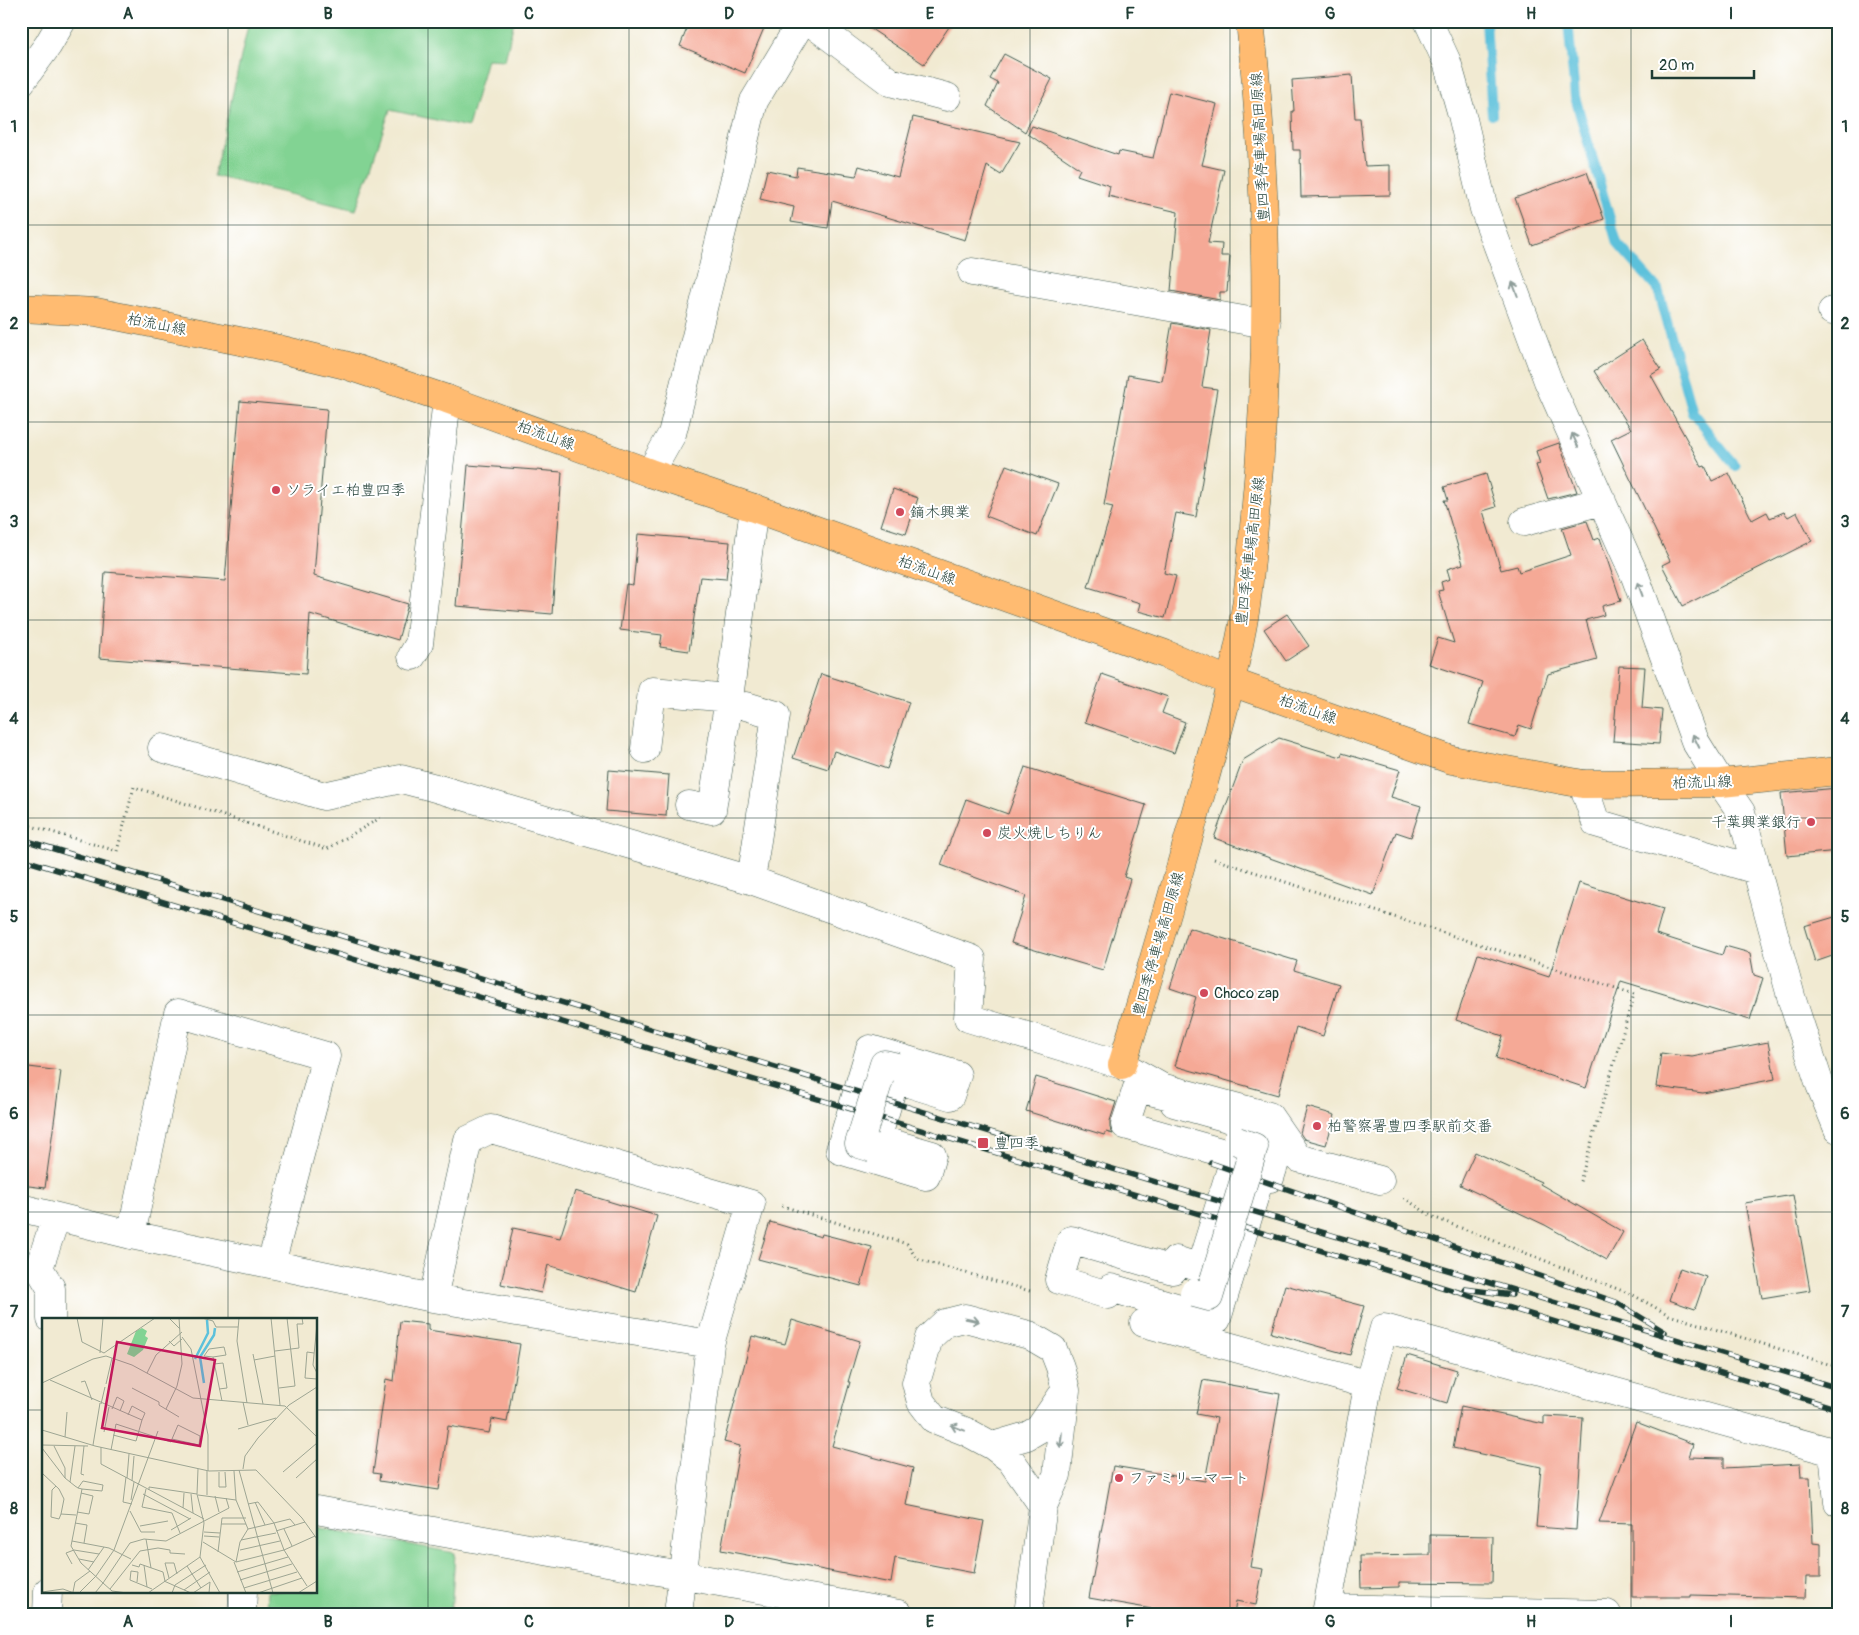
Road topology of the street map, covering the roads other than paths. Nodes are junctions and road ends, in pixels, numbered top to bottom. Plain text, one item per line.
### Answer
1 (62, 21) edge
2 (802, 21) edge
3 (808, 21) edge
4 (1250, 21) edge
5 (1428, 21) edge
6 (21, 82) edge
7 (947, 97) dead end
8 (972, 272) dead end
9 (21, 308) edge
10 (1266, 324) junction
11 (447, 399) junction
12 (650, 473) junction
13 (1602, 501) junction
14 (754, 508) junction
15 (1524, 522) dead end
16 (412, 656) dead end
17 (1231, 682) junction
18 (738, 702) junction
19 (162, 748) dead end
20 (645, 749) dead end
21 (1838, 771) edge
22 (1721, 783) junction
23 (1583, 784) junction
24 (688, 805) dead end
25 (1757, 870) junction
26 (751, 880) junction
27 (1122, 1065) junction
28 (897, 1067) dead end
29 (1125, 1125) joint
30 (1838, 1128) edge
31 (1237, 1141) dead end
32 (872, 1148) dead end
33 (926, 1176) joint
34 (1380, 1180) road end
35 (21, 1208) edge
36 (56, 1217) junction
37 (131, 1235) junction
38 (271, 1264) junction
39 (1194, 1293) dead end
40 (433, 1298) junction
41 (51, 1318) edge
42 (1144, 1323) dead end
43 (710, 1344) junction
44 (1368, 1386) junction
45 (1066, 1390) junction
46 (993, 1446) junction
47 (1838, 1502) edge
48 (1043, 1506) junction
49 (318, 1510) edge
50 (682, 1574) junction
51 (48, 1592) edge
52 (243, 1592) edge
53 (1327, 1611) edge
54 (47, 1614) edge
55 (242, 1614) edge
56 (678, 1614) edge
57 (899, 1614) edge
58 (1028, 1614) edge
59 (1607, 1614) edge

1 - 6 street
2 - 12 street
3 - 7 street
4 - 10 main road, 豊四季停車場高田原線
13 -> 5 street
8 - 10 street
9 - 11 main road, 柏流山線
10 - 17 main road, 豊四季停車場高田原線
11 - 12 main road, 柏流山線
11 - 16 street
12 - 14 main road, 柏流山線
13 - 15 street
22 -> 13 street
14 - 17 main road, 柏流山線
14 - 18 street
17 - 23 main road, 柏流山線
17 - 27 main road, 豊四季停車場高田原線
18 - 20 street
18 - 24 street
18 - 26 street
19 - 26 street
21 - 22 main road, 柏流山線
22 - 23 main road, 柏流山線
22 - 25 street
23 - 25 street
25 - 30 street
26 - 27 street
27 - 34 street
28 - 32 street, bridge
29 - 29 street
31 - 39 street, bridge
33 - 33 street
35 - 36 street
36 - 37 street
36 - 41 street
37 - 38 street
37 - 38 street
38 - 40 street
40 - 43 street
40 - 43 street
42 - 44 street
43 - 50 street
44 - 47 street
44 - 53 street
45 - 46 street
46 -> 45 street
45 -> 48 street
46 - 48 street
48 - 58 street
49 - 50 street
50 - 56 street
50 - 57 street
51 - 54 street
52 - 55 street
53 - 59 street

